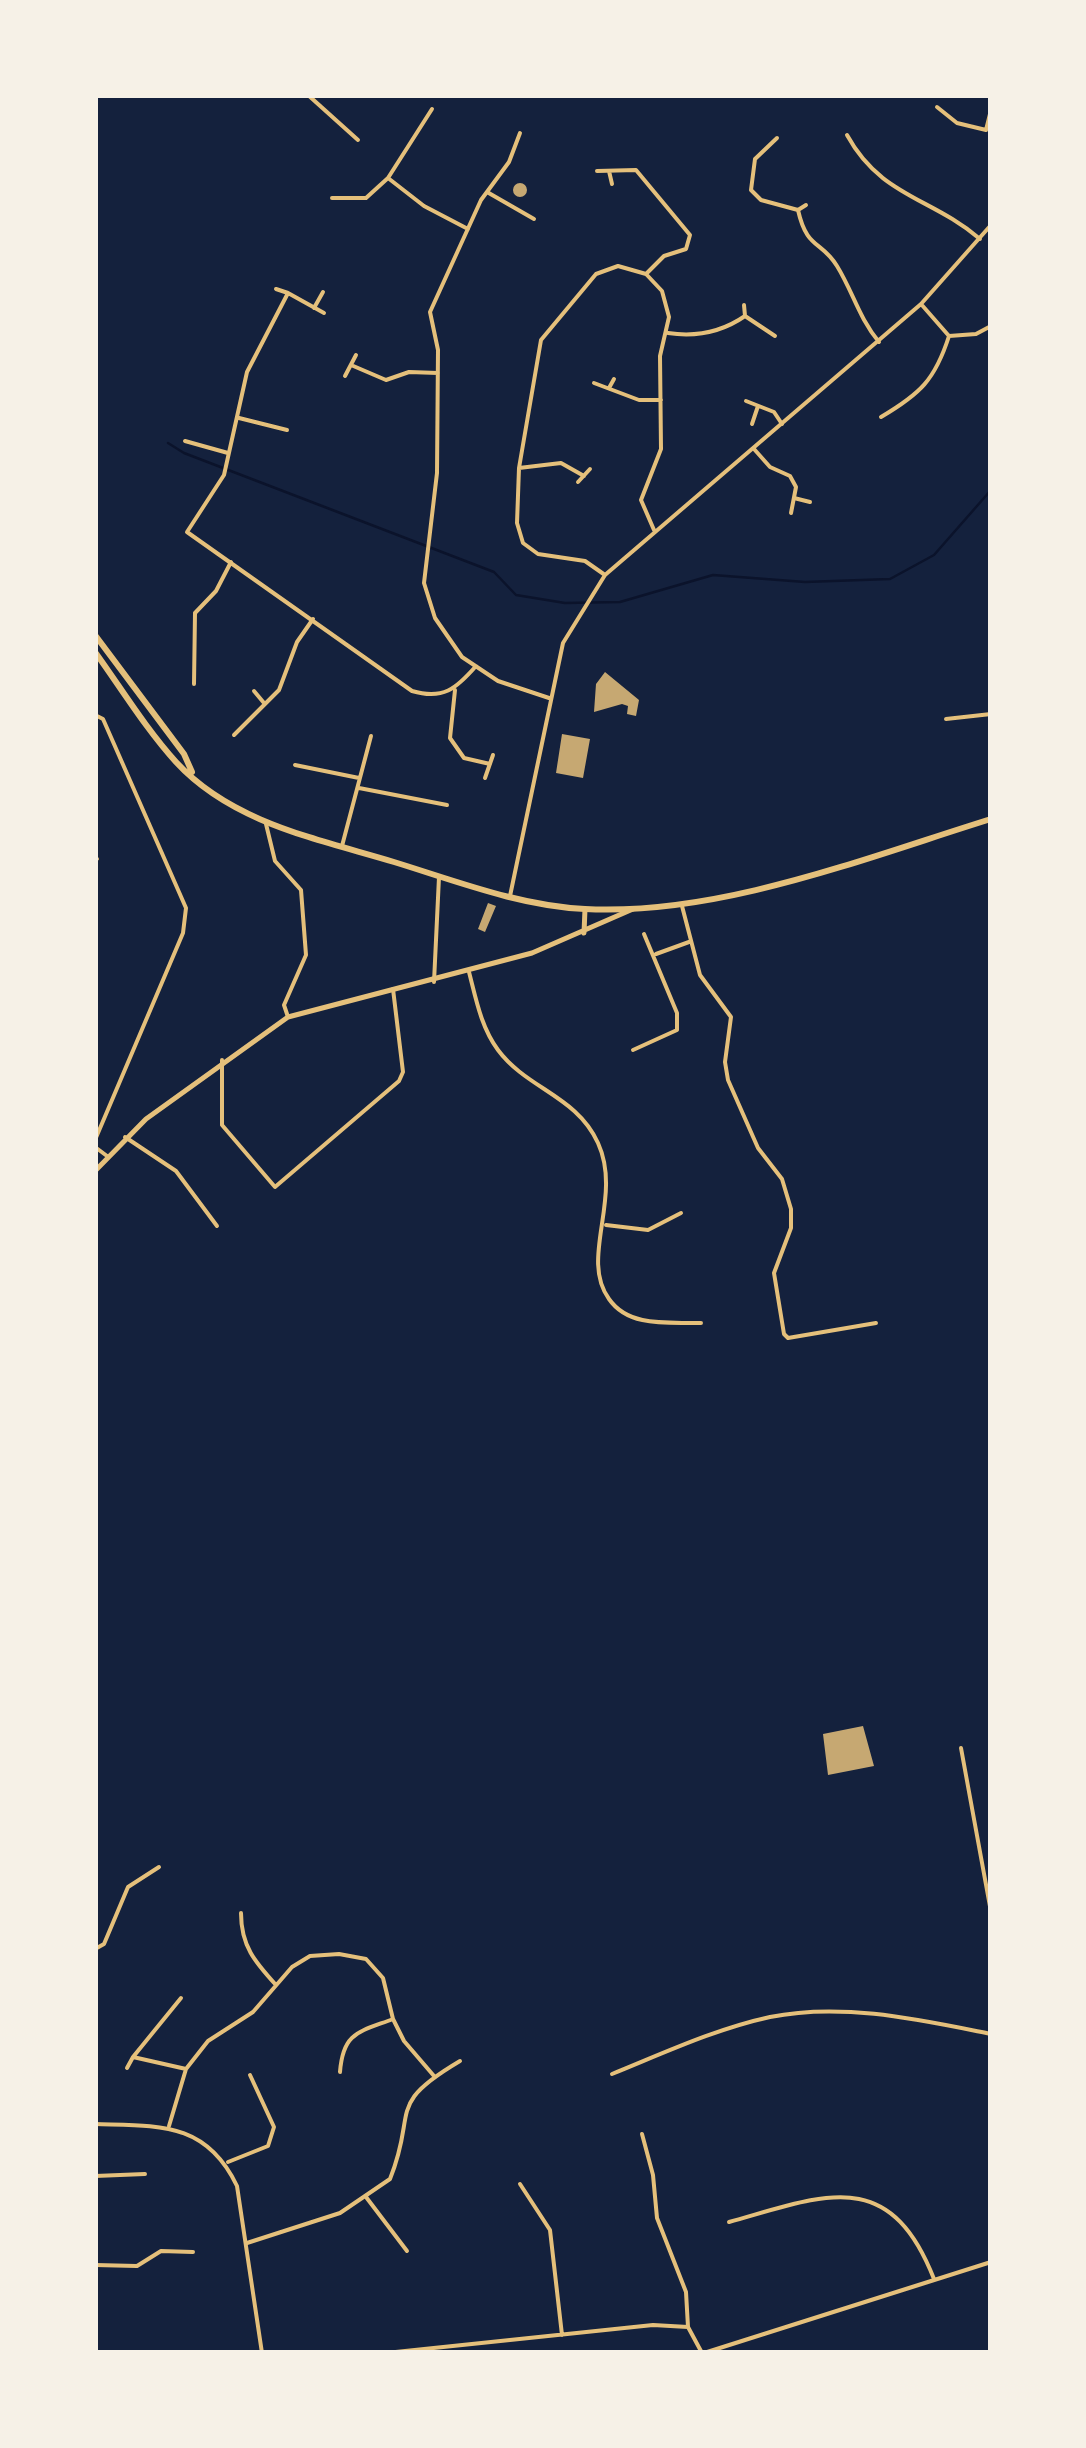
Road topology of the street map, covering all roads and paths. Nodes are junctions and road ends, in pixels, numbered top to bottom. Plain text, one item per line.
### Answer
1 (312, 96) edge
2 (937, 108) dead end
3 (432, 110) dead end
4 (991, 110) edge
5 (986, 130) junction
6 (520, 134) dead end
7 (847, 136) dead end
8 (777, 138) dead end
9 (984, 138) dead end
10 (358, 140) dead end
11 (610, 171) junction
12 (598, 172) dead end
13 (388, 178) junction
14 (612, 184) dead end
15 (487, 192) junction
16 (332, 198) dead end
17 (806, 204) dead end
18 (798, 210) junction
19 (534, 219) dead end
20 (991, 225) edge
21 (468, 230) junction
22 (980, 239) junction
23 (690, 243) junction
24 (698, 245) dead end
25 (646, 274) junction
26 (276, 289) dead end
27 (323, 292) dead end
28 (288, 293) junction
29 (921, 304) junction
30 (744, 305) dead end
31 (314, 308) junction
32 (324, 313) dead end
33 (746, 316) junction
34 (991, 326) edge
35 (668, 333) junction
36 (775, 336) dead end
37 (949, 336) junction
38 (879, 342) junction
39 (356, 354) dead end
40 (351, 365) junction
41 (438, 373) junction
42 (345, 376) dead end
43 (614, 378) dead end
44 (594, 383) dead end
45 (609, 388) junction
46 (661, 400) junction
47 (746, 401) dead end
48 (758, 406) junction
49 (881, 417) dead end
50 (238, 418) junction
51 (752, 424) dead end
52 (782, 424) junction
53 (287, 430) dead end
54 (200, 435) dead end
55 (185, 440) dead end
56 (197, 442) junction
57 (754, 449) junction
58 (228, 453) junction
59 (518, 468) junction
60 (590, 469) dead end
61 (584, 476) junction
62 (578, 482) dead end
63 (794, 498) junction
64 (810, 502) dead end
65 (791, 513) dead end
66 (654, 530) junction
67 (230, 562) junction
68 (605, 575) junction
69 (313, 619) junction
70 (95, 635) edge
71 (95, 652) edge
72 (476, 666) junction
73 (131, 682) junction
74 (194, 684) dead end
75 (122, 688) junction
76 (455, 690) junction
77 (254, 691) dead end
78 (548, 698) junction
79 (265, 704) junction
80 (991, 714) edge
81 (95, 715) edge
82 (946, 718) dead end
83 (234, 734) dead end
84 (371, 736) dead end
85 (492, 756) dead end
86 (490, 764) junction
87 (295, 765) dead end
88 (194, 778) junction
89 (485, 778) dead end
90 (360, 779) junction
91 (358, 788) junction
92 (447, 805) dead end
93 (991, 819) edge
94 (266, 822) junction
95 (342, 846) junction
96 (440, 876) junction
97 (510, 896) junction
98 (680, 902) junction
99 (636, 908) junction
100 (586, 909) junction
101 (584, 933) junction
102 (644, 934) dead end
103 (689, 942) junction
104 (654, 955) junction
105 (468, 972) junction
106 (434, 982) junction
107 (393, 989) junction
108 (288, 1017) junction
109 (633, 1050) dead end
110 (222, 1060) junction
111 (125, 1137) junction
112 (95, 1140) edge
113 (95, 1147) edge
114 (107, 1156) junction
115 (95, 1171) edge
116 (681, 1213) dead end
117 (604, 1224) junction
118 (217, 1226) dead end
119 (876, 1322) dead end
120 (701, 1323) dead end
121 (961, 1748) dead end
122 (160, 1867) dead end
123 (991, 1912) edge
124 (242, 1913) dead end
125 (95, 1950) edge
126 (276, 1985) junction
127 (182, 1998) dead end
128 (393, 2019) junction
129 (991, 2034) edge
130 (134, 2057) junction
131 (460, 2061) dead end
132 (127, 2068) dead end
133 (186, 2069) junction
134 (340, 2072) dead end
135 (612, 2074) dead end
136 (250, 2075) dead end
137 (434, 2076) junction
138 (95, 2124) edge
139 (170, 2126) junction
140 (642, 2134) dead end
141 (226, 2163) junction
142 (146, 2174) dead end
143 (95, 2176) edge
144 (520, 2184) dead end
145 (366, 2197) junction
146 (729, 2222) dead end
147 (247, 2243) junction
148 (407, 2251) dead end
149 (192, 2252) dead end
150 (991, 2262) edge
151 (95, 2263) edge
152 (934, 2280) junction
153 (688, 2328) junction
154 (562, 2336) junction
155 (262, 2353) edge
156 (386, 2353) edge
157 (703, 2353) edge

1 - 10 street
2 - 5 street
3 - 13 street
4 - 5 street
5 - 9 street
6 - 15 street
7 - 22 street
8 - 18 street
11 - 12 street
11 - 14 street
11 - 23 street
13 - 16 street
13 - 21 street
15 - 19 street
15 - 21 street
17 - 18 street
18 - 38 street
20 - 22 street
21 - 41 street
22 - 29 street
23 - 24 street
23 - 25 street
25 - 35 street
25 - 59 street
26 - 28 street
27 - 31 street
28 - 31 street
28 - 50 street
29 - 37 street
29 - 38 street
30 - 33 street
31 - 32 street
33 - 35 street
33 - 36 street
34 - 37 street
35 - 46 street
37 - 49 street
38 - 52 street
39 - 40 street
40 - 41 street
40 - 42 street
41 - 72 street
43 - 45 street
44 - 45 street
45 - 46 street
46 - 66 street
47 - 48 street
48 - 51 street
48 - 52 street
50 - 53 street
50 - 58 street
52 - 57 street
54 - 56 street
55 - 56 street
56 - 58 street
57 - 63 street
57 - 66 street
58 - 67 street
59 - 61 street
59 - 68 street
60 - 61 street
61 - 62 street
63 - 64 street
63 - 65 street
66 - 68 street
67 - 69 street
67 - 74 street
68 - 78 street
69 - 76 street
69 - 79 street
70 - 73 main road
71 - 75 main road
72 - 76 street
72 - 78 street
73 - 75 main road
73 - 88 main road
75 - 88 main road
76 - 86 street
77 - 79 street
78 - 97 street
79 - 83 street
80 - 82 street
81 - 112 street
84 - 90 street
85 - 86 street
86 - 89 street
87 - 90 street
88 - 94 main road
90 - 91 street
91 - 92 street
91 - 95 street
93 - 98 main road
94 - 95 main road
94 - 108 street
95 - 96 main road
96 - 97 main road
96 - 106 street
97 - 100 main road
98 - 99 main road
98 - 103 street
99 - 100 main road
99 - 101 street
100 - 101 street
101 - 105 street
102 - 104 street
103 - 104 street
103 - 119 street
104 - 109 street
105 - 106 street
105 - 117 street
106 - 107 street
107 - 108 street
107 - 110 street
108 - 110 street
110 - 111 street
111 - 114 street
111 - 118 street
113 - 114 street
114 - 115 street
116 - 117 street
117 - 120 street
121 - 123 street
122 - 125 street
124 - 126 street
126 - 128 street
126 - 133 street
127 - 130 street
128 - 134 street
128 - 137 street
129 - 135 street
130 - 132 street
130 - 133 street
131 - 137 street
133 - 139 street
136 - 141 street
137 - 145 street
138 - 139 street
139 - 141 street
140 - 153 street
141 - 147 street
142 - 143 street
144 - 154 street
145 - 147 street
145 - 148 street
146 - 152 street
147 - 155 street
149 - 151 street
150 - 152 street
152 - 157 street
153 - 154 street
153 - 157 street
154 - 156 street

